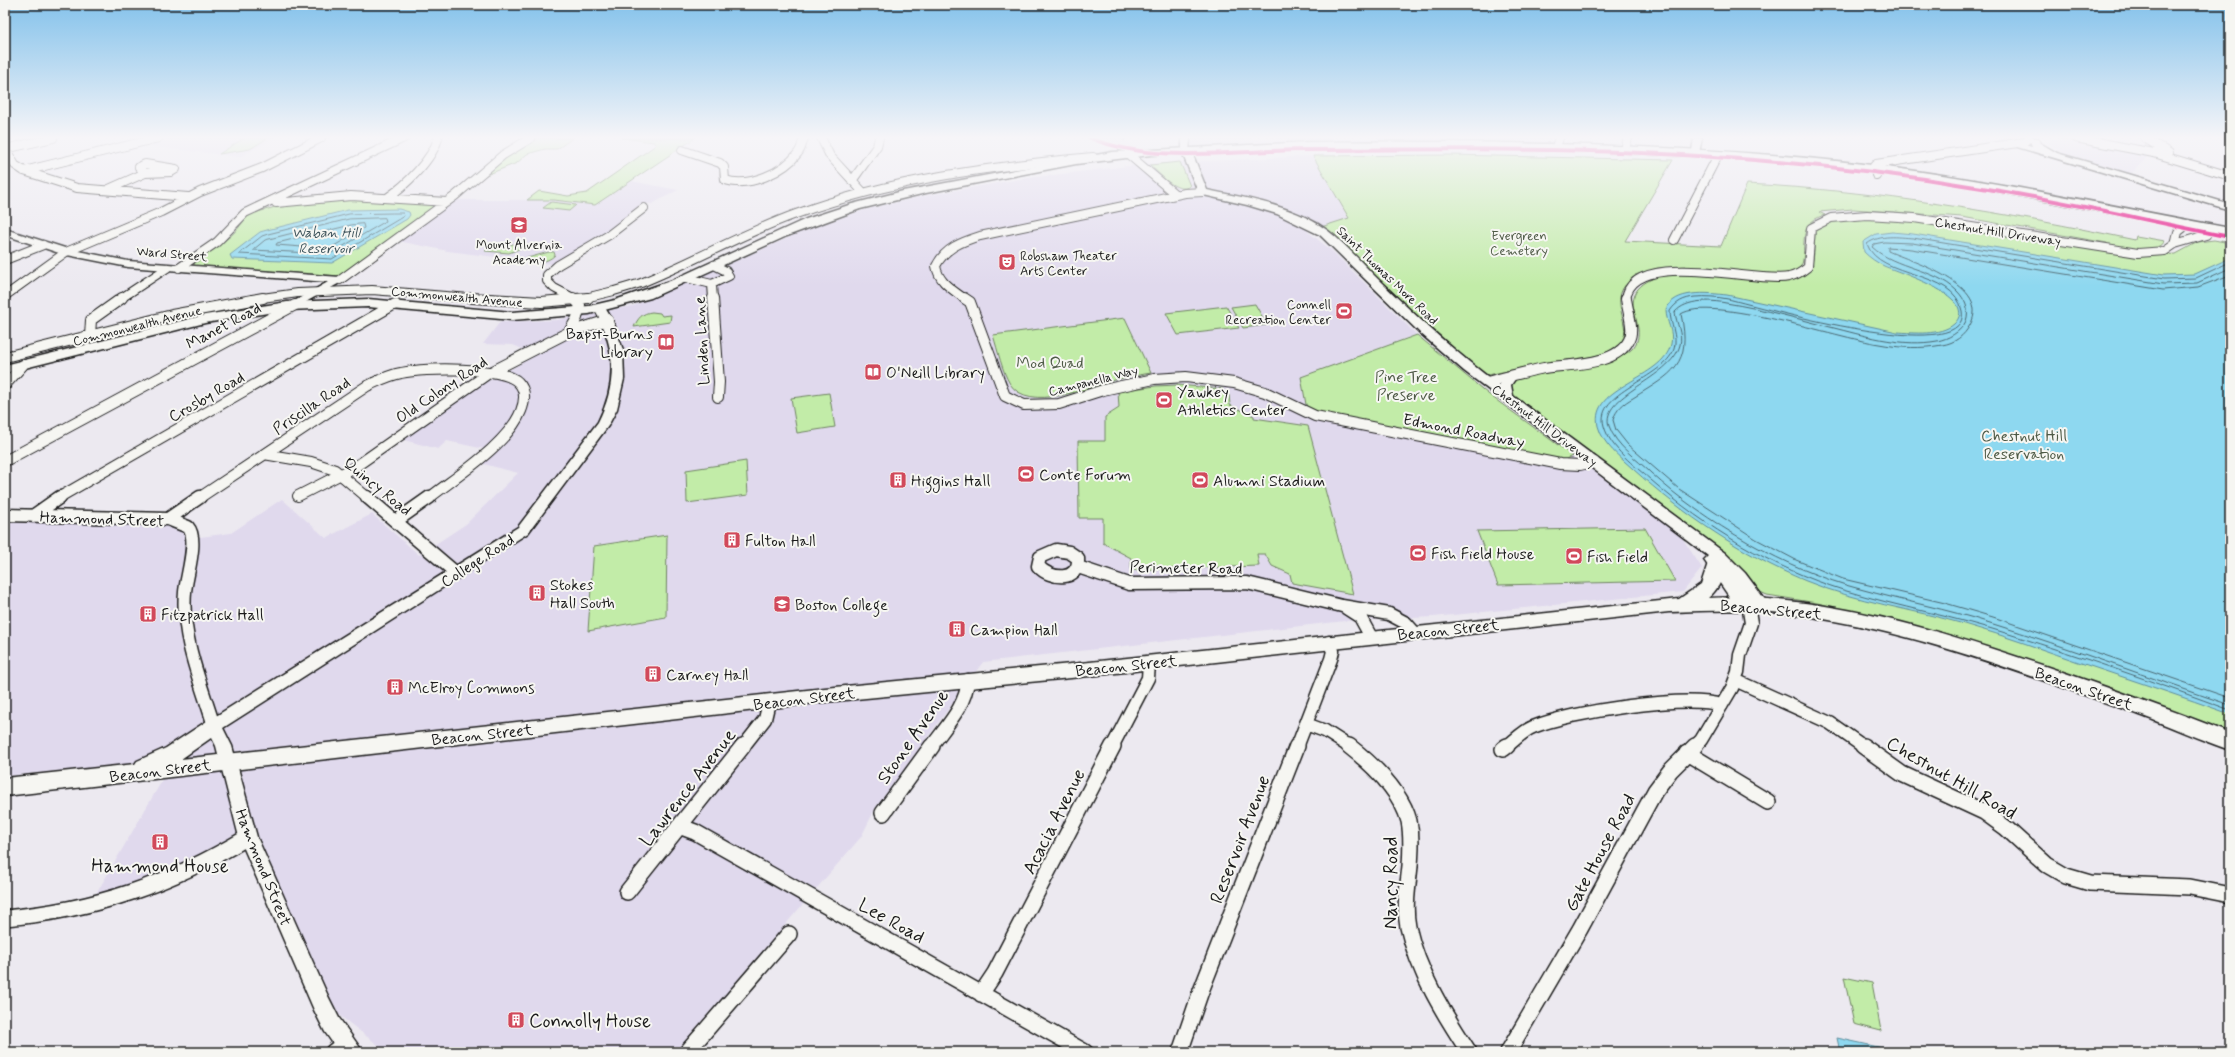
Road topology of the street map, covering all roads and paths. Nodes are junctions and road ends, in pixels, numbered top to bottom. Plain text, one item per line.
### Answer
1 (75, 187) edge
2 (113, 187) edge
3 (213, 187) edge
4 (302, 187) edge
5 (399, 187) edge
6 (464, 187) edge
7 (858, 187) edge
8 (882, 187) edge
9 (941, 187) edge
10 (1167, 187) edge
11 (1201, 187) edge
12 (1701, 187) edge
13 (1965, 187) edge
14 (2163, 187) edge
15 (105, 191) junction
16 (862, 191) junction
17 (1203, 192) junction
18 (1176, 195) junction
19 (188, 197) junction
20 (387, 198) junction
21 (447, 202) junction
22 (270, 203) junction
23 (2230, 207) edge
24 (644, 208) dead end
25 (2185, 227) junction
26 (5, 232) edge
27 (2230, 232) edge
28 (2206, 235) junction
29 (1674, 240) dead end
30 (2230, 240) edge
31 (2175, 244) junction
32 (43, 245) junction
33 (66, 252) junction
34 (5, 260) edge
35 (714, 265) junction
36 (167, 268) junction
37 (179, 268) junction
38 (686, 278) junction
39 (340, 280) junction
40 (712, 284) junction
41 (321, 292) junction
42 (5, 296) edge
43 (395, 304) junction
44 (295, 305) junction
45 (578, 305) junction
46 (600, 308) junction
47 (608, 320) junction
48 (569, 332) junction
49 (90, 336) junction
50 (5, 357) edge
51 (23, 365) junction
52 (5, 369) edge
53 (489, 373) junction
54 (1512, 375) junction
55 (1486, 382) junction
56 (5, 385) edge
57 (718, 397) dead end
58 (1507, 397) junction
59 (1284, 402) joint
60 (264, 454) junction
61 (5, 461) edge
62 (1594, 462) junction
63 (342, 475) junction
64 (298, 496) dead end
65 (5, 515) edge
66 (33, 516) junction
67 (168, 519) junction
68 (396, 521) junction
69 (1691, 534) junction
70 (1715, 564) junction
71 (1078, 567) dead end
72 (456, 574) junction
73 (1750, 604) junction
74 (1680, 605) junction
75 (1342, 606) junction
76 (1414, 632) junction
77 (1371, 637) junction
78 (1329, 642) junction
79 (1148, 663) junction
80 (968, 680) junction
81 (1735, 680) junction
82 (770, 702) junction
83 (1722, 705) junction
84 (1306, 724) junction
85 (214, 726) junction
86 (2230, 742) edge
87 (1504, 749) dead end
88 (1687, 753) junction
89 (227, 762) junction
90 (127, 774) junction
91 (5, 787) edge
92 (1768, 802) dead end
93 (883, 813) dead end
94 (679, 826) junction
95 (248, 837) junction
96 (627, 892) dead end
97 (2230, 895) edge
98 (5, 918) edge
99 (789, 934) dead end
100 (981, 994) junction
101 (344, 1049) edge
102 (686, 1052) edge
103 (1085, 1052) edge
104 (1180, 1052) edge
105 (1469, 1052) edge
106 (1508, 1052) edge

1 - 15 street
2 - 15 street
3 - 19 street
4 - 22 street
5 - 20 street
6 - 21 street, Manet Road
7 - 16 street
8 - 16 street, Commonwealth Avenue
9 - 35 main road, Commonwealth Avenue
10 - 18 street
11 - 17 main road
12 - 29 street
13 - 25 main road, Commonwealth Avenue
14 - 23 main road
15 - 19 street
16 - 45 street, Commonwealth Avenue
17 - 18 street, Campanella Way
17 - 55 main road, Saint Thomas More Road
18 - 59 street, Campanella Way
19 - 33 street
20 - 21 street
20 - 22 street
21 - 39 street, Manet Road
22 - 37 street
24 - 45 street
25 - 27 main road, Commonwealth Avenue
25 - 28 main road, Commonwealth Avenue
25 - 31 street
26 - 32 street, Ward Street
28 - 30 main road, Commonwealth Avenue
28 - 31 street, Chestnut Hill Driveway
31 - 54 street, Chestnut Hill Driveway
32 - 33 street, Ward Street
32 - 34 street
33 - 36 street, Ward Street
33 - 42 street
35 - 38 main road, Commonwealth Avenue
35 - 40 street, Linden Lane
36 - 37 street, Ward Street
36 - 49 street
37 - 39 street, Ward Street
38 - 40 street, Linden Lane
38 - 46 main road, Commonwealth Avenue
39 - 41 street, Manet Road
40 - 57 street, Linden Lane
41 - 44 street, Manet Road
41 - 45 street, Commonwealth Avenue
41 - 49 street, Commonwealth Avenue
43 - 44 main road, Commonwealth Avenue
43 - 45 main road, Commonwealth Avenue
43 - 66 street, Crosby Road
44 - 51 main road, Commonwealth Avenue
44 - 61 street, Manet Road
45 - 46 main road, Commonwealth Avenue
45 - 48 street
46 - 47 street, College Road
47 - 48 street, Old Colony Road
47 - 72 street, College Road
48 - 53 street, Old Colony Road
49 - 50 street, Commonwealth Avenue
51 - 52 main road, Commonwealth Avenue
51 - 56 street
53 - 60 street, Priscilla Road
53 - 63 street, Old Colony Road
53 - 68 street, Priscilla Road
54 - 55 street, Chestnut Hill Driveway
54 - 58 main road
55 - 58 main road, Chestnut Hill Driveway
58 - 62 main road, Chestnut Hill Driveway
59 - 62 street, Edmond Roadway
60 - 63 street, Quincy Road
60 - 67 street, Priscilla Road
62 - 69 main road, Chestnut Hill Driveway
63 - 64 street, Old Colony Road
63 - 68 street, Quincy Road
65 - 66 street, Hammond Street
66 - 67 street, Hammond Street
67 - 85 street, Hammond Street
68 - 72 street, Quincy Road
69 - 70 main road, Chestnut Hill Driveway
69 - 73 main road, Chestnut Hill Driveway
70 - 73 main road, Chestnut Hill Driveway
70 - 74 main road
71 - 75 street, Perimeter Road
72 - 85 street, College Road
73 - 74 main road, Beacon Street
73 - 81 street
73 - 86 main road, Beacon Street
74 - 76 main road, Beacon Street
75 - 76 street, Perimeter Road
75 - 77 street, Perimeter Road
76 - 77 main road, Beacon Street
77 - 78 main road, Beacon Street
78 - 79 main road, Beacon Street
78 - 84 street, Reservoir Avenue
79 - 80 main road, Beacon Street
79 - 100 street, Acacia Avenue
80 - 82 main road, Beacon Street
80 - 93 street, Stone Avenue
81 - 83 street, Gate House Road
81 - 97 street, Chestnut Hill Road
82 - 89 main road, Beacon Street
82 - 94 street, Lawrence Avenue
83 - 87 street
83 - 88 street, Gate House Road
84 - 104 street, Reservoir Avenue
84 - 105 street, Nancy Road
85 - 89 street, Hammond Street
85 - 90 main road
88 - 92 street
88 - 106 street, Gate House Road
89 - 90 main road, Beacon Street
89 - 95 street, Hammond Street
90 - 91 main road, Beacon Street
94 - 96 street, Lawrence Avenue
94 - 100 street, Lee Road
95 - 98 street
95 - 101 street, Hammond Street
99 - 102 street
100 - 103 street, Lee Road

